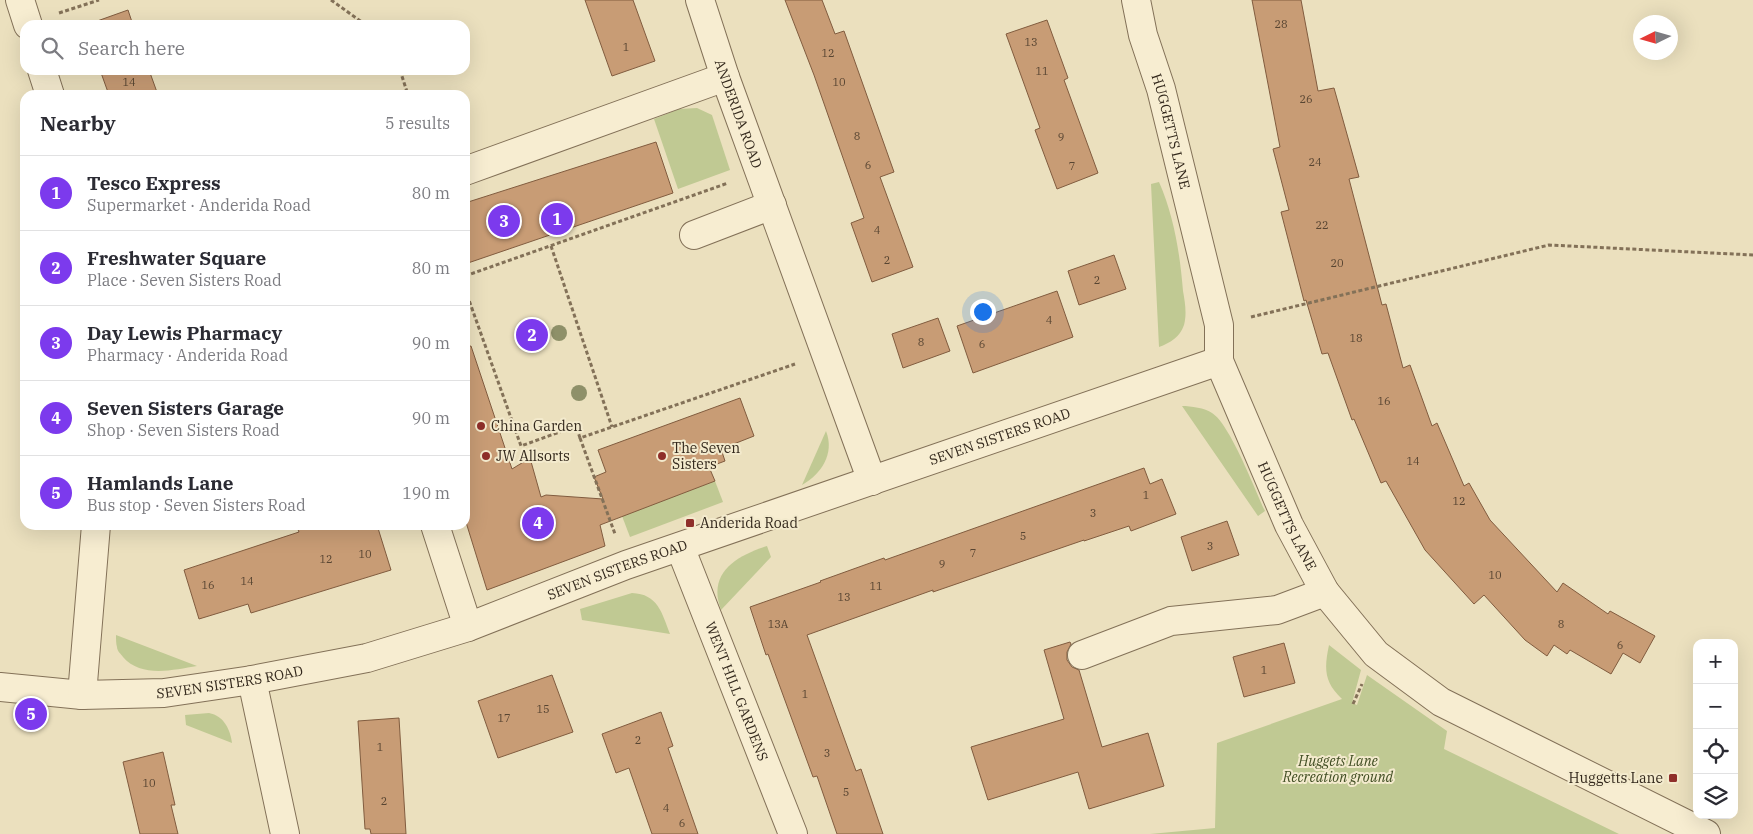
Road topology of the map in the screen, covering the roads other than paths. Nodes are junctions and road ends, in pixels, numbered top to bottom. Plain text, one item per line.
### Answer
1 (700, 0) edge
2 (1136, 0) edge
3 (44, 75) edge
4 (725, 77) junction
5 (48, 90) edge
6 (470, 169) edge
7 (772, 205) junction
8 (694, 235) dead end
9 (1219, 361) junction
10 (872, 482) junction
11 (96, 530) edge
12 (437, 530) edge
13 (680, 547) junction
14 (1325, 592) junction
15 (468, 627) junction
16 (1082, 655) dead end
17 (252, 680) junction
18 (0, 687) edge
19 (82, 695) junction
20 (286, 834) edge
21 (793, 834) edge
22 (1706, 834) edge

1 - 4 street, ANDERIDA ROAD
2 - 9 street, HUGGETTS LANE
3 - 5 street
4 - 6 street
4 - 7 street, ANDERIDA ROAD
7 - 8 street
7 - 10 street, ANDERIDA ROAD
9 - 10 street, SEVEN SISTERS ROAD
9 - 14 street, HUGGETTS LANE
10 - 13 street, SEVEN SISTERS ROAD
11 - 19 street
12 - 15 street
13 - 15 street, SEVEN SISTERS ROAD
13 - 21 street, WENT HILL GARDENS
14 - 16 street
14 - 22 street, HUGGETTS LANE
15 - 17 street, SEVEN SISTERS ROAD
17 - 19 street, SEVEN SISTERS ROAD
17 - 20 street
18 - 19 street, SEVEN SISTERS ROAD

